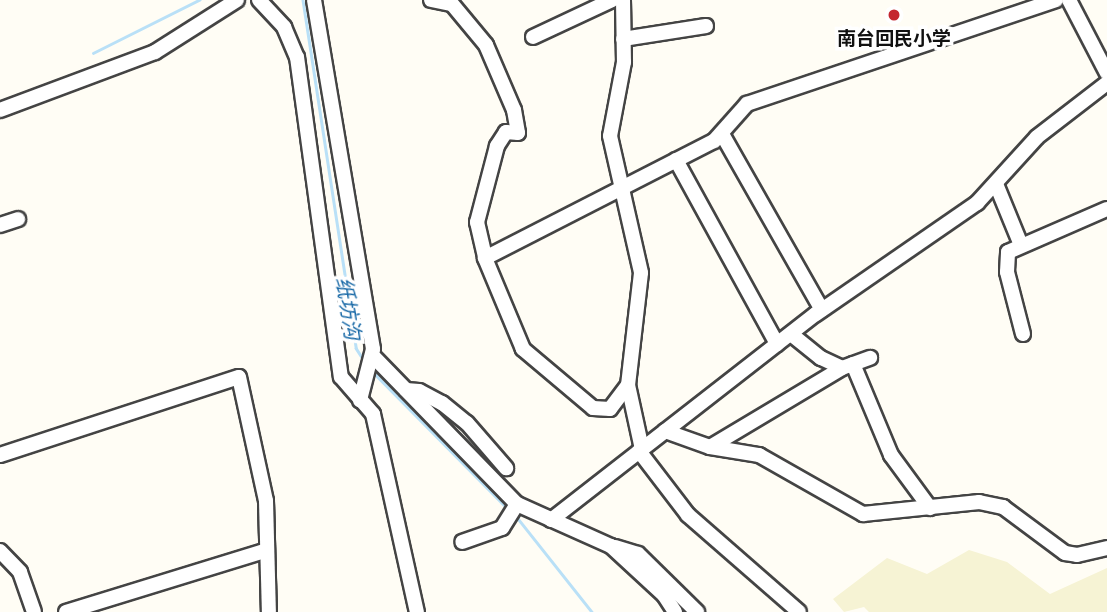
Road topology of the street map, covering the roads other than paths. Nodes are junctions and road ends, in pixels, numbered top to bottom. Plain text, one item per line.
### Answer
1 (237, 0) edge
2 (280, 0) edge
3 (314, 0) edge
4 (612, 0) edge
5 (623, 0) edge
6 (1056, 0) edge
7 (1069, 0) edge
8 (439, 1) edge
9 (262, 3) edge
10 (706, 26) dead end
11 (533, 37) dead end
12 (624, 39) junction
13 (1107, 73) edge
14 (1107, 83) edge
15 (0, 110) edge
16 (722, 134) junction
17 (677, 160) junction
18 (996, 184) junction
19 (624, 186) junction
20 (1107, 209) edge
21 (18, 219) dead end
22 (0, 225) edge
23 (1021, 244) junction
24 (485, 257) junction
25 (822, 310) junction
26 (790, 334) junction
27 (1023, 334) dead end
28 (777, 344) junction
29 (870, 358) dead end
30 (371, 359) junction
31 (847, 366) junction
32 (628, 385) junction
33 (406, 390) junction
34 (360, 400) junction
35 (665, 431) junction
36 (710, 447) junction
37 (640, 450) junction
38 (0, 455) edge
39 (506, 468) dead end
40 (930, 508) junction
41 (513, 511) junction
42 (551, 520) junction
43 (463, 542) dead end
44 (611, 546) junction
45 (1107, 548) edge
46 (267, 550) junction
47 (0, 551) edge
48 (34, 612) edge
49 (66, 612) edge
50 (269, 612) edge
51 (417, 612) edge
52 (675, 612) edge
53 (697, 612) edge
54 (799, 612) edge

1 - 15 street
2 - 9 street
3 - 30 street
4 - 11 street
5 - 12 street
6 - 16 street
7 - 13 street
8 - 24 street
9 - 34 street
10 - 12 street
12 - 19 street
14 - 18 street
16 - 17 street
16 - 25 street
17 - 19 street
17 - 28 street
18 - 23 street
18 - 25 street
19 - 24 street
19 - 32 street
20 - 23 street
21 - 22 street
23 - 27 street
24 - 32 street
25 - 26 street
26 - 28 street
26 - 31 street
28 - 35 street
29 - 31 street
30 - 33 street
30 - 34 street
31 - 36 street
31 - 40 street
32 - 37 street
33 - 39 street
33 - 41 street
34 - 51 street
35 - 36 street
35 - 37 street
36 - 40 street
37 - 42 street
37 - 54 street
38 - 46 street
40 - 45 street
41 - 42 street
41 - 43 street
42 - 44 street
44 - 52 street
44 - 53 street
46 - 49 street
46 - 50 street
47 - 48 street

